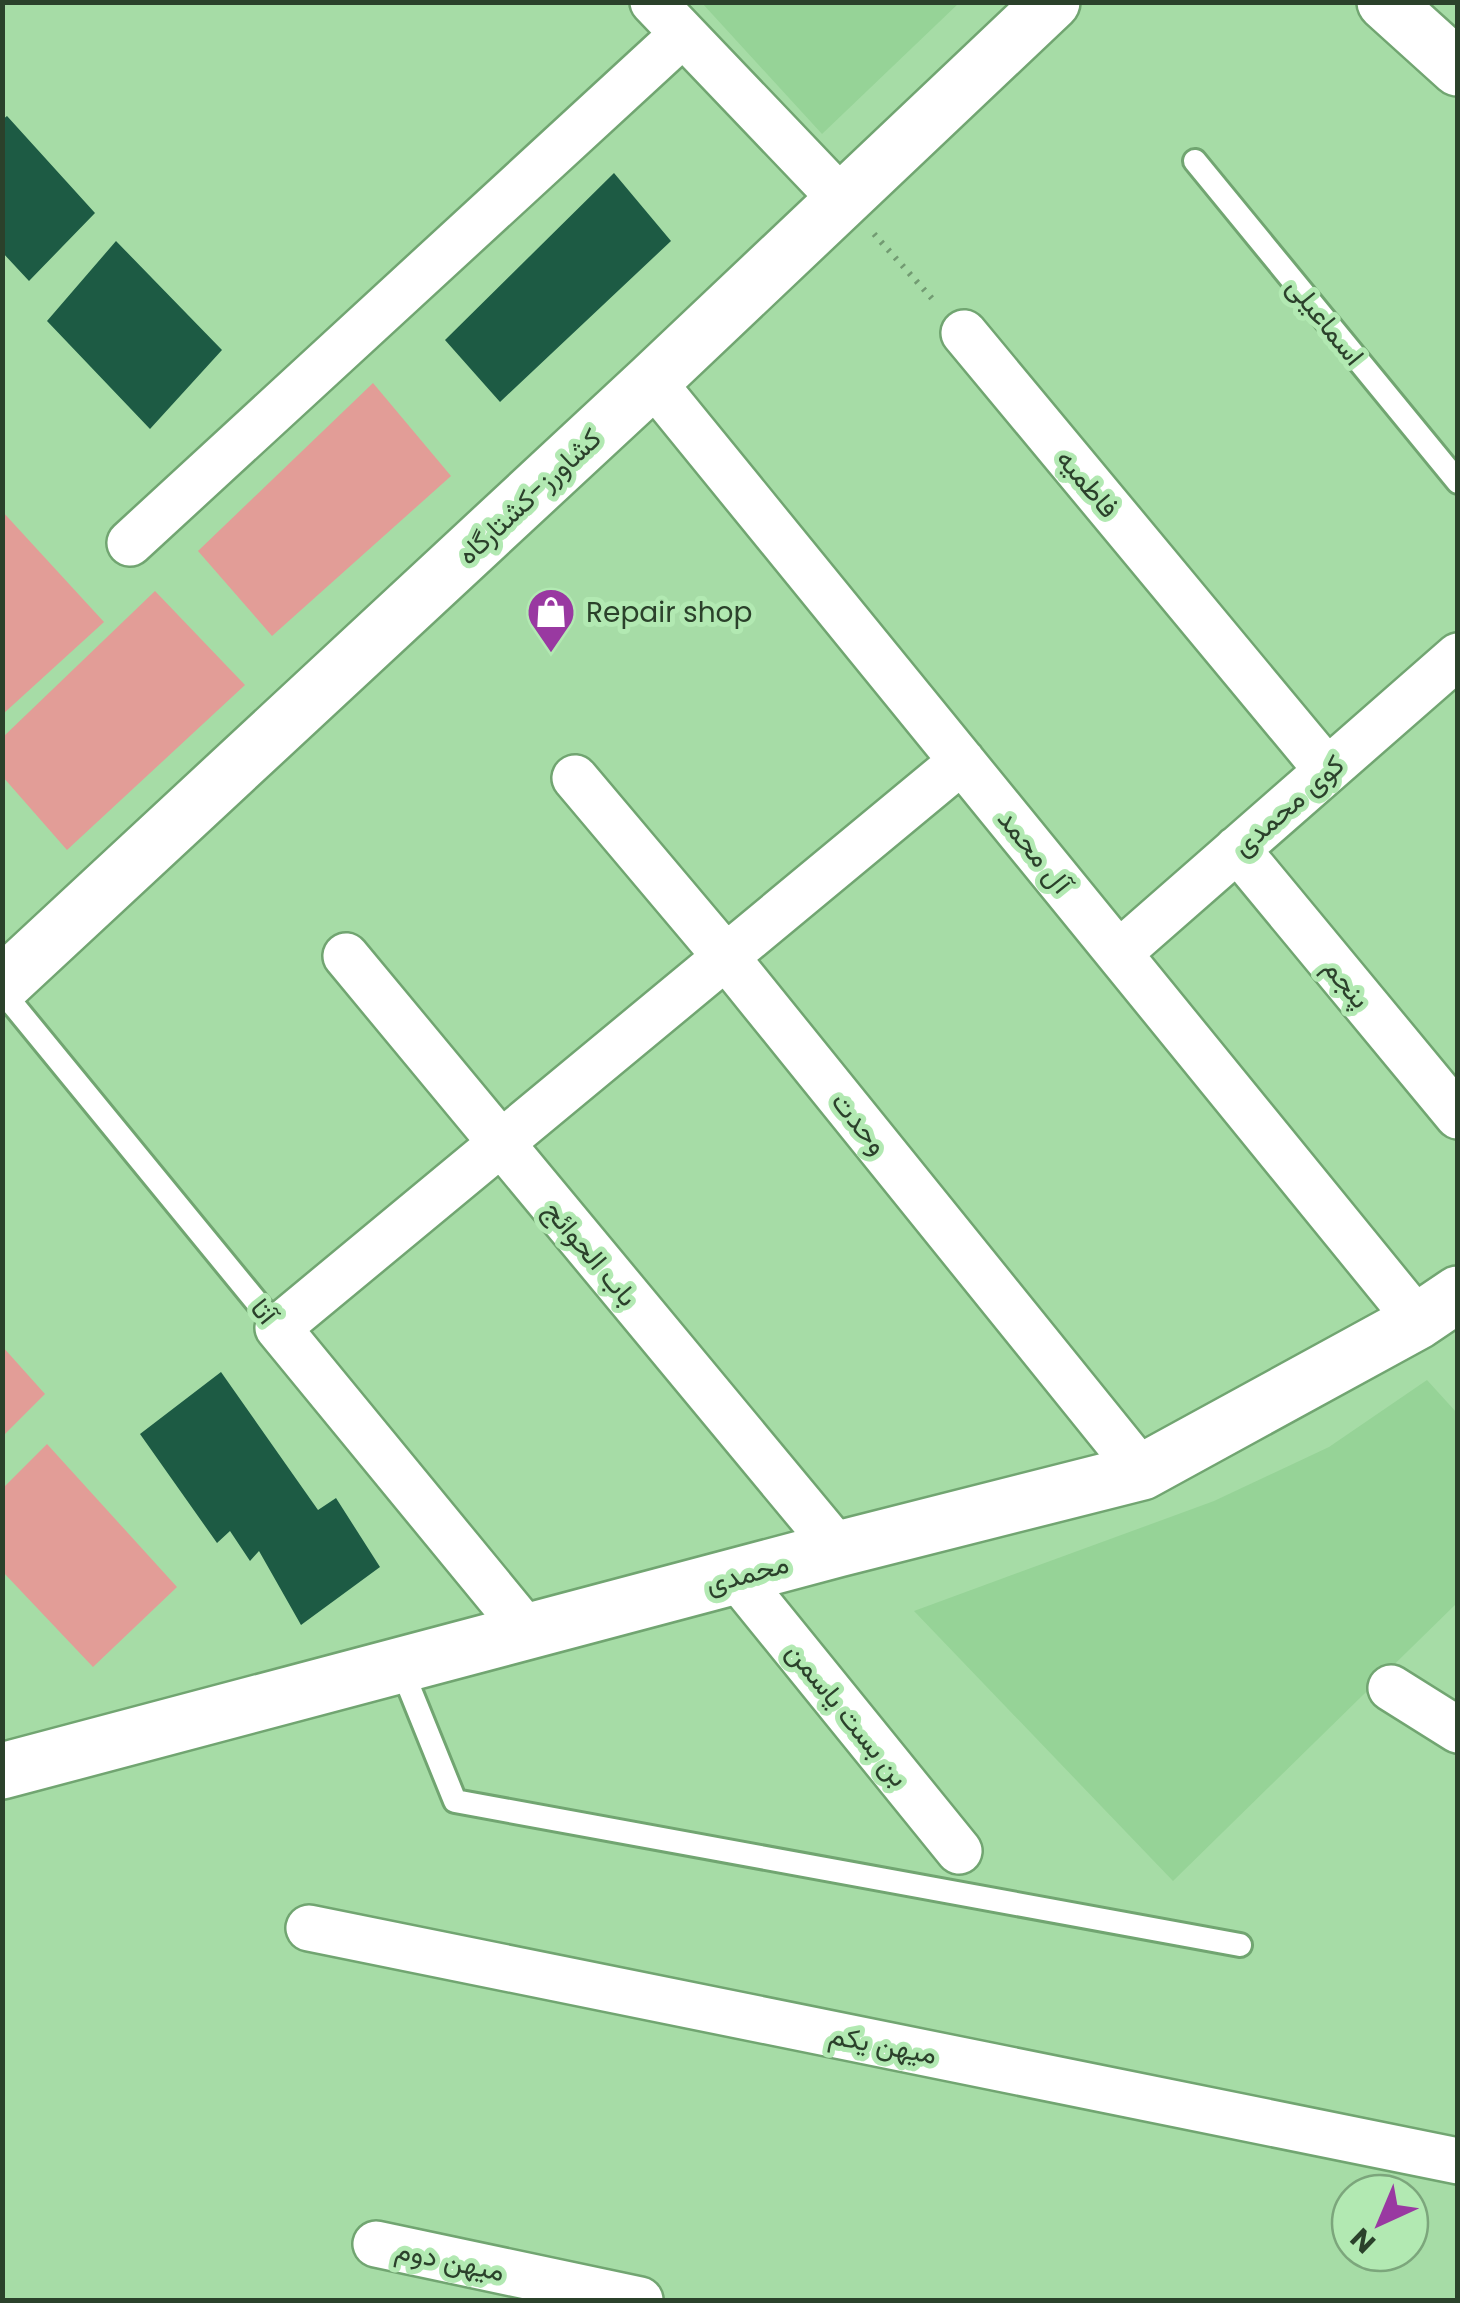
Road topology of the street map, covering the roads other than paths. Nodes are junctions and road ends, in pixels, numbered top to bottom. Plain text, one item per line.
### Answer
1 (1052, 2) edge
2 (1385, 2) edge
3 (668, 18) edge
4 (1458, 68) edge
5 (1195, 161) dead end
6 (843, 200) junction
7 (964, 333) road end
8 (652, 381) junction
9 (1458, 482) edge
10 (130, 543) dead end
11 (1453, 669) edge
12 (962, 762) junction
13 (1327, 770) junction
14 (575, 778) dead end
15 (1237, 849) junction
16 (1119, 953) junction
17 (346, 956) dead end
18 (726, 957) junction
19 (2, 988) edge
20 (1458, 1116) edge
21 (500, 1144) junction
22 (1438, 1307) edge
23 (278, 1328) junction
24 (1142, 1472) junction
25 (838, 1549) junction
26 (736, 1576) junction
27 (527, 1631) junction
28 (400, 1665) junction
29 (1391, 1688) dead end
30 (1458, 1730) edge
31 (2, 1771) edge
32 (959, 1851) dead end
33 (310, 1928) dead end
34 (1240, 1944) dead end
35 (1458, 2161) edge
36 (376, 2244) dead end
37 (640, 2300) edge

1 - 6 street, کشاورز-کشتارگاه
2 - 4 street
3 - 6 street
3 - 10 street
5 - 9 lane, اسماعیلی
6 - 8 street, کشاورز-کشتارگاه
7 - 13 street, فاطمیه
8 - 12 street, آل محمد
8 - 19 street, کشاورز-کشتارگاه
11 - 13 street, کوی محمدی
12 - 16 street, آل محمد
12 - 18 street
13 - 15 street, کوی محمدی
14 - 18 street, وحدت
15 - 16 street, کوی محمدی
15 - 20 street, پنجم
16 - 22 street, آل محمد
17 - 21 street, باب الحوائج
18 - 21 street
18 - 24 street, وحدت
19 - 23 lane, آتا
21 - 23 street
21 - 25 street, باب الحوائج
22 - 24 street, محمدی
23 - 27 street, آتا
24 - 25 street, محمدی
25 - 26 street, محمدی
26 - 27 street, محمدی
26 - 32 street, بن بست یاسمن
27 - 28 street, محمدی
28 - 31 street, محمدی
28 - 34 lane
29 - 30 street
33 - 35 street, میهن یکم
36 - 37 street, میهن دوم

